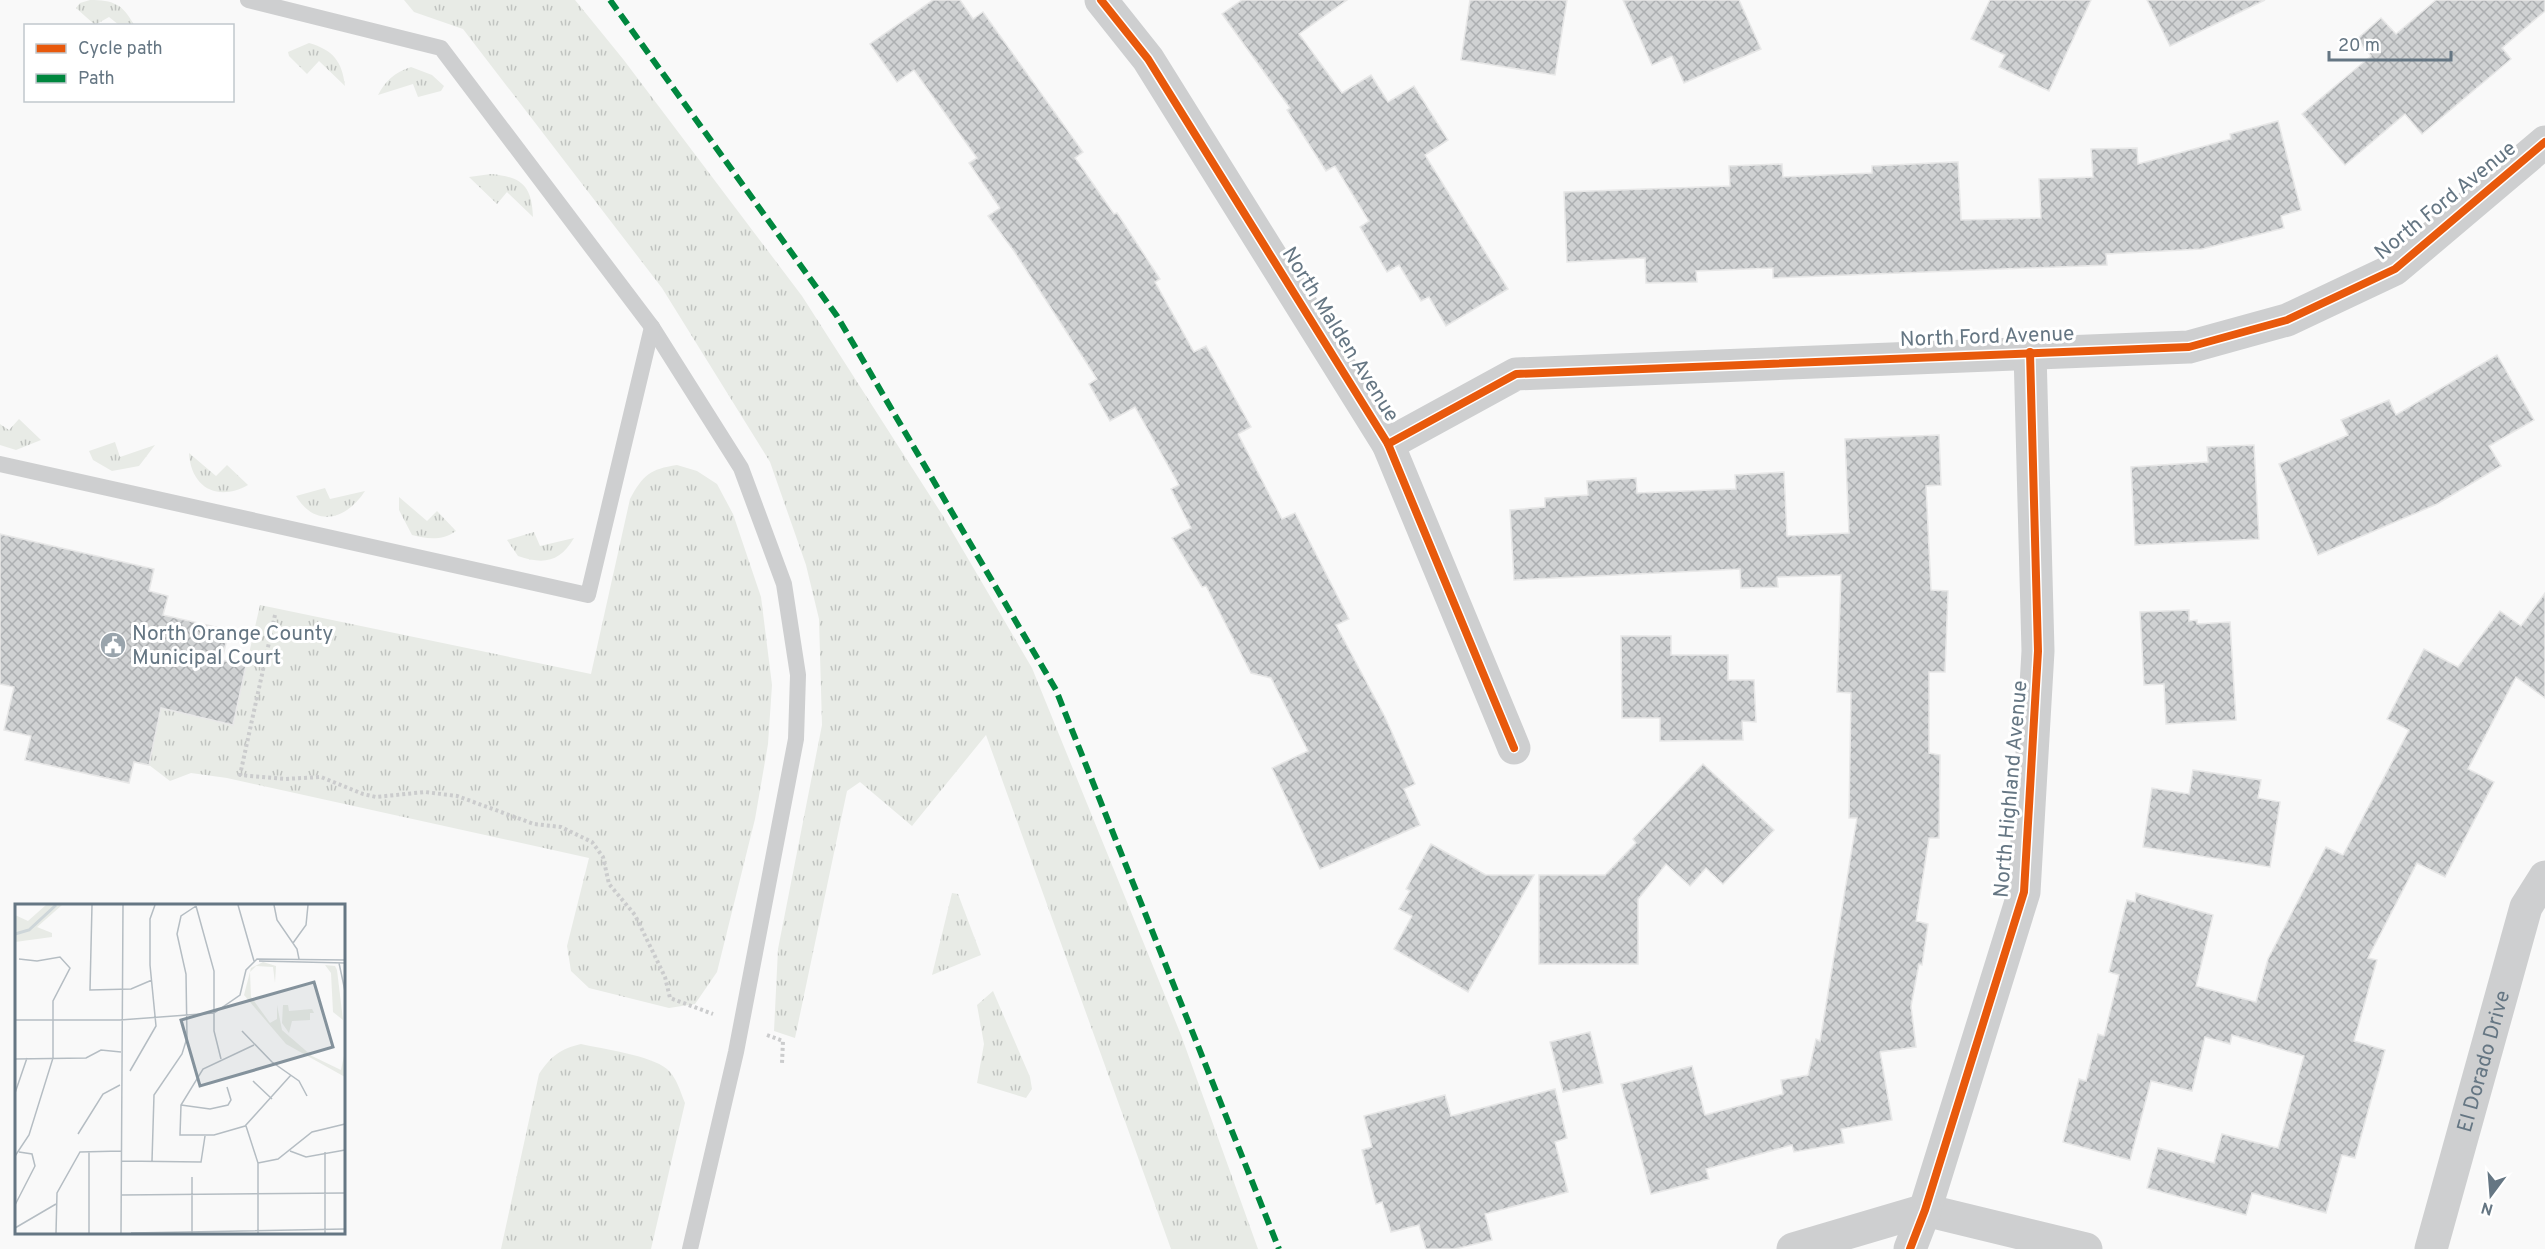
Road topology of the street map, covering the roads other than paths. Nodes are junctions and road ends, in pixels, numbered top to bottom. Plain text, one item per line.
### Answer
1 (248, 0) edge
2 (1101, 0) edge
3 (2545, 142) edge
4 (652, 327) junction
5 (2030, 352) junction
6 (1388, 444) junction
7 (0, 464) edge
8 (1514, 748) dead end
9 (2545, 877) edge
10 (1925, 1210) junction
11 (690, 1249) edge
12 (1793, 1249) edge
13 (1910, 1249) edge
14 (2086, 1249) edge
15 (2431, 1249) edge

1 - 4 lane
2 - 6 street, North Malden Avenue
3 - 5 street, North Ford Avenue
4 - 7 lane
4 - 11 lane
5 - 6 street, North Ford Avenue
5 - 10 street, North Highland Avenue
6 - 8 street, North Malden Avenue
9 - 15 street, El Dorado Drive
10 - 12 street
10 - 13 street, North Highland Avenue
10 - 14 street

